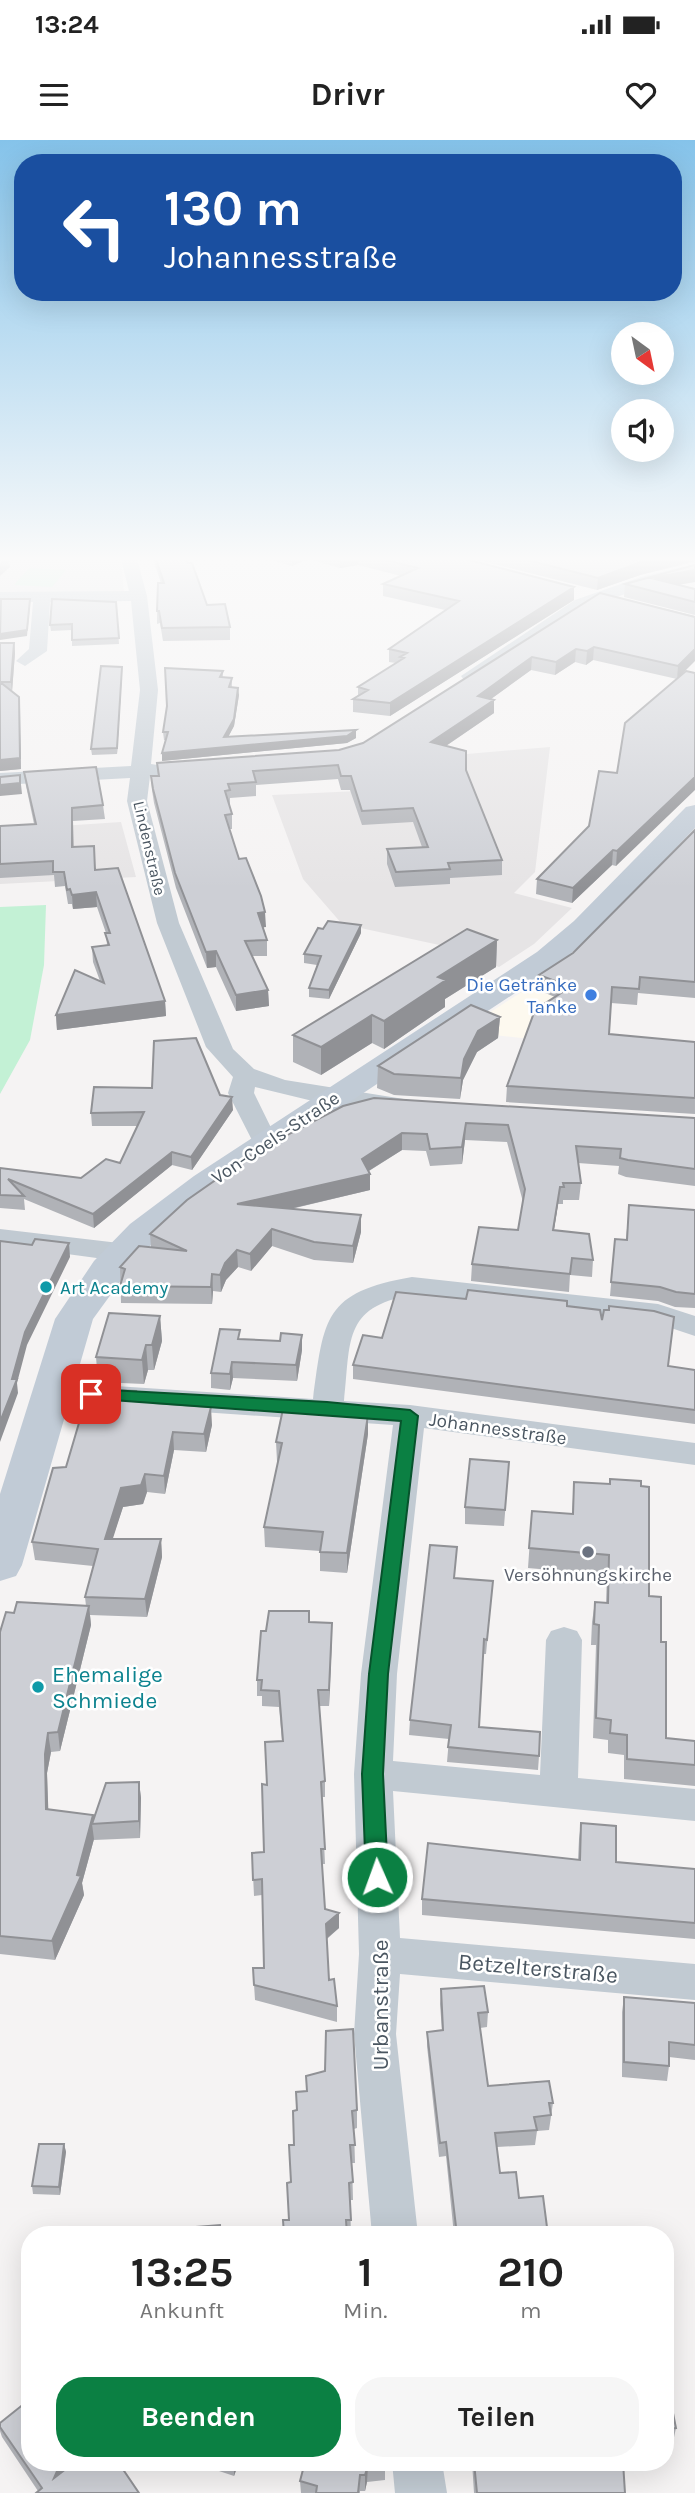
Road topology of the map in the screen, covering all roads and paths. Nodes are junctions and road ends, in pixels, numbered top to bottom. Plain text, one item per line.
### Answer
1 (147, 669) edge
2 (481, 669) edge
3 (457, 684) edge
4 (138, 769) junction
5 (181, 769) edge
6 (0, 779) edge
7 (695, 813) edge
8 (246, 1075) junction
9 (333, 1097) junction
10 (430, 1108) edge
11 (265, 1142) junction
12 (0, 1237) edge
13 (119, 1252) junction
14 (695, 1326) edge
15 (91, 1394) edge
16 (327, 1408) junction
17 (410, 1416) junction
18 (695, 1454) edge
19 (0, 1565) edge
20 (565, 1640) dead end
21 (373, 1774) junction
22 (558, 1793) junction
23 (695, 1805) edge
24 (380, 1954) junction
25 (695, 1982) edge
26 (394, 2226) edge
27 (419, 2471) edge
28 (421, 2493) edge

1 - 4 street, Lindenstraße
2 - 3 street
4 - 5 street
4 - 6 street
4 - 8 street, Lindenstraße
7 - 9 main road, Von-Coels-Straße
8 - 9 street
8 - 11 street
9 - 10 street
9 - 11 main road, Von-Coels-Straße
11 - 13 main road, Von-Coels-Straße
12 - 13 street
13 - 19 main road, Von-Coels-Straße
14 - 16 street
15 - 16 street, Johannesstraße
16 - 17 street, Johannesstraße
17 - 18 street, Johannesstraße
17 - 21 street, Urbanstraße
20 - 22 street
21 - 22 street
21 - 24 street, Urbanstraße
22 - 23 street
24 - 25 street, Betzelterstraße
24 - 26 street, Urbanstraße
27 - 28 street

